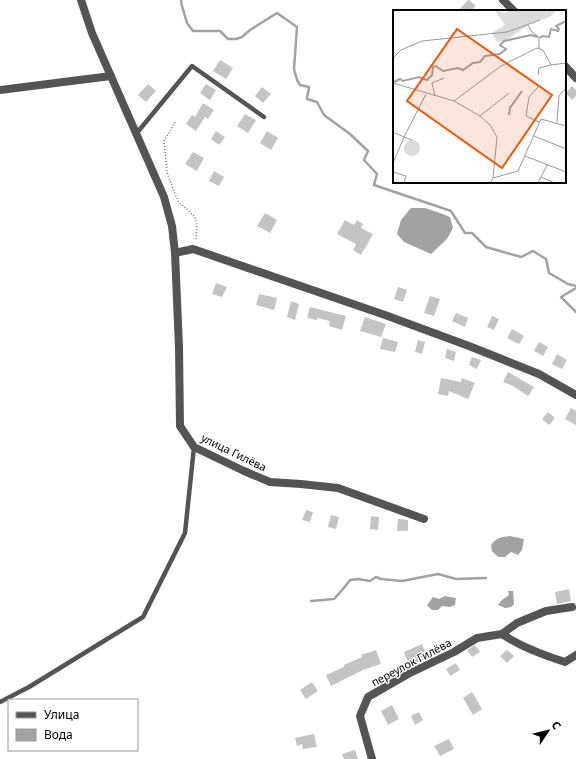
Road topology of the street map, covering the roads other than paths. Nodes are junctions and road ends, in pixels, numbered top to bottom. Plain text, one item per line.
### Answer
1 (81, 0) edge
2 (503, 0) edge
3 (513, 10) edge
4 (566, 67) edge
5 (111, 76) junction
6 (576, 78) edge
7 (0, 90) edge
8 (264, 117) dead end
9 (136, 134) junction
10 (175, 253) junction
11 (576, 395) edge
12 (194, 447) junction
13 (424, 519) dead end
14 (572, 607) dead end
15 (502, 634) junction
16 (576, 655) edge
17 (0, 702) edge
18 (372, 759) edge

1 - 5 street, улица Гилёва
2 - 3 street
4 - 6 street
5 - 7 street
5 - 9 street, улица Гилёва
8 - 9 lane
9 - 10 street, улица Гилёва
10 - 11 street
10 - 12 street, улица Гилёва
12 - 13 street, улица Гилёва
12 - 17 lane
14 - 15 street, переулок Гилёва
15 - 16 street
15 - 18 street, переулок Гилёва

